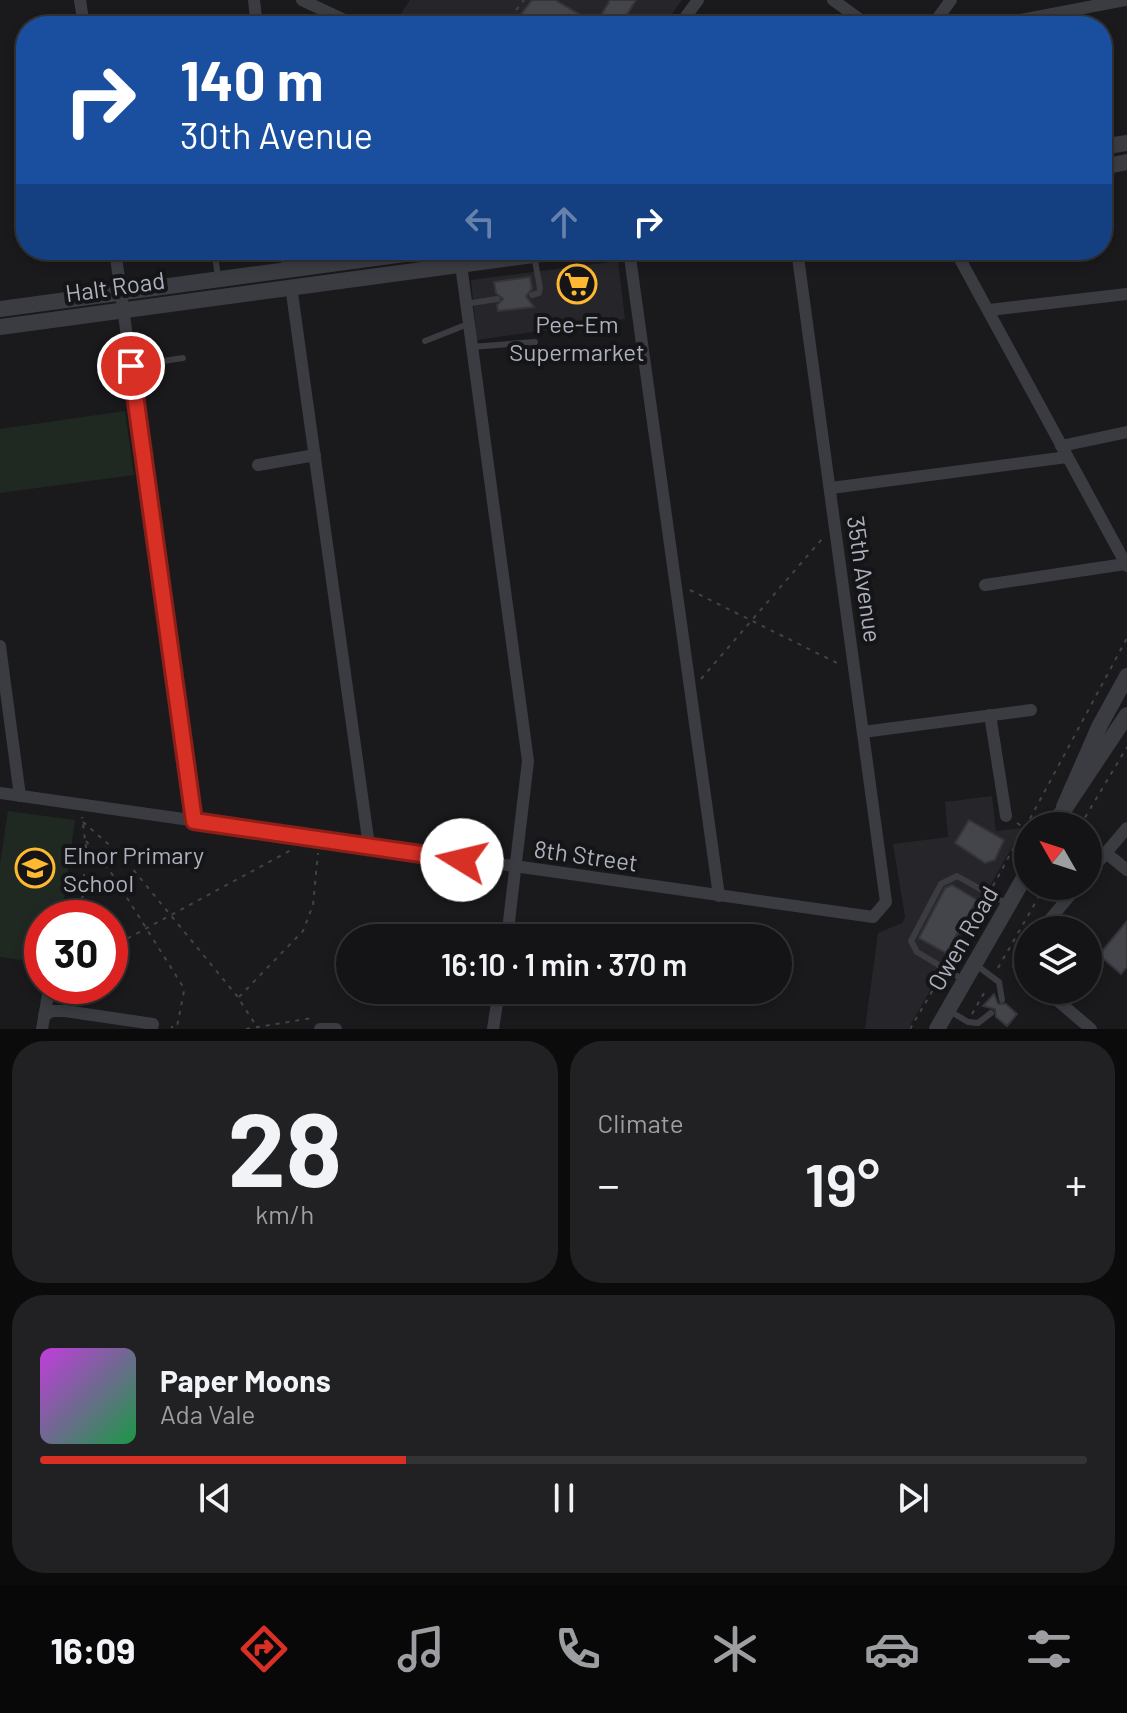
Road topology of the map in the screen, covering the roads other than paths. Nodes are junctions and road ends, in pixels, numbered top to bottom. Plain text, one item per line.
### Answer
1 (302, 0) edge
2 (833, 0) edge
3 (1125, 0) edge
4 (318, 3) edge
5 (340, 16) edge
6 (855, 16) edge
7 (1041, 16) edge
8 (116, 260) edge
9 (216, 260) edge
10 (287, 260) edge
11 (383, 260) edge
12 (443, 260) edge
13 (460, 260) edge
14 (535, 260) edge
15 (630, 260) edge
16 (798, 260) edge
17 (961, 260) edge
18 (290, 278) junction
19 (219, 280) junction
20 (1127, 294) edge
21 (532, 295) dead end
22 (497, 299) dead end
23 (122, 302) junction
24 (465, 304) junction
25 (0, 309) edge
26 (989, 310) junction
27 (468, 324) junction
28 (0, 327) edge
29 (425, 341) dead end
30 (535, 342) dead end
31 (471, 347) junction
32 (183, 358) dead end
33 (131, 366) junction
34 (1127, 432) edge
35 (1064, 452) junction
36 (315, 455) junction
37 (258, 465) dead end
38 (831, 488) junction
39 (1126, 565) edge
40 (985, 585) dead end
41 (0, 646) edge
42 (1127, 676) edge
43 (1031, 710) dead end
44 (990, 715) junction
45 (1127, 715) edge
46 (863, 732) junction
47 (0, 793) edge
48 (20, 796) junction
49 (1064, 807) junction
50 (1061, 812) edge
51 (1006, 816) dead end
52 (194, 821) junction
53 (1127, 828) edge
54 (369, 846) junction
55 (1106, 853) junction
56 (1102, 858) edge
57 (517, 868) junction
58 (1127, 870) edge
59 (719, 896) junction
60 (1014, 896) edge
61 (1066, 900) edge
62 (1009, 905) junction
63 (879, 913) joint
64 (1053, 916) edge
65 (509, 924) edge
66 (975, 964) junction
67 (965, 981) junction
68 (1002, 1000) dead end
69 (497, 1004) edge
70 (1062, 1004) edge
71 (948, 1010) junction
72 (991, 1013) dead end
73 (43, 1023) edge
74 (318, 1025) edge
75 (152, 1029) edge
76 (336, 1029) edge
77 (493, 1029) edge
78 (937, 1029) edge
79 (1091, 1029) edge

1 - 4 street
2 - 6 street
3 - 7 street
4 - 5 street
8 - 23 street
9 - 19 lane
10 - 18 street
11 - 18 street, Halt Road
12 - 18 street, Halt Road
13 - 24 street
14 - 21 lane
15 - 59 street
16 - 38 street, 35th Avenue
17 - 26 street
18 - 19 street, Halt Road
18 - 23 street, Halt Road
18 - 36 street
19 - 23 street, Halt Road
20 - 26 street
22 - 24 lane
23 - 25 street, Halt Road
23 - 28 street, Halt Road
23 - 33 street
24 - 27 street
26 - 35 street
27 - 29 lane
27 - 31 street
30 - 31 lane
31 - 57 street
32 - 33 lane
33 - 52 street
34 - 35 street
35 - 38 street
35 - 39 street
36 - 37 street
36 - 54 street
38 - 46 street, 35th Avenue
39 - 40 street
41 - 48 street
42 - 49 street
43 - 44 street
44 - 46 street
44 - 51 street
45 - 49 street
46 - 63 street, 35th Avenue
47 - 48 street, 8th Street
48 - 52 street, 8th Street
49 - 50 street
52 - 54 street, 8th Street
53 - 55 street
54 - 57 street, 8th Street
55 - 56 street
55 - 58 street
57 - 59 street, 8th Street
57 - 65 street
59 - 63 street, 8th Street
60 - 62 street, Owen Road
61 - 64 street
62 - 66 street, Owen Road
62 - 67 lane
66 - 67 street, Owen Road
66 - 68 lane
67 - 71 street, Owen Road
69 - 77 street
70 - 79 street
71 - 72 lane
71 - 78 street, Owen Road
73 - 75 street
74 - 76 street

